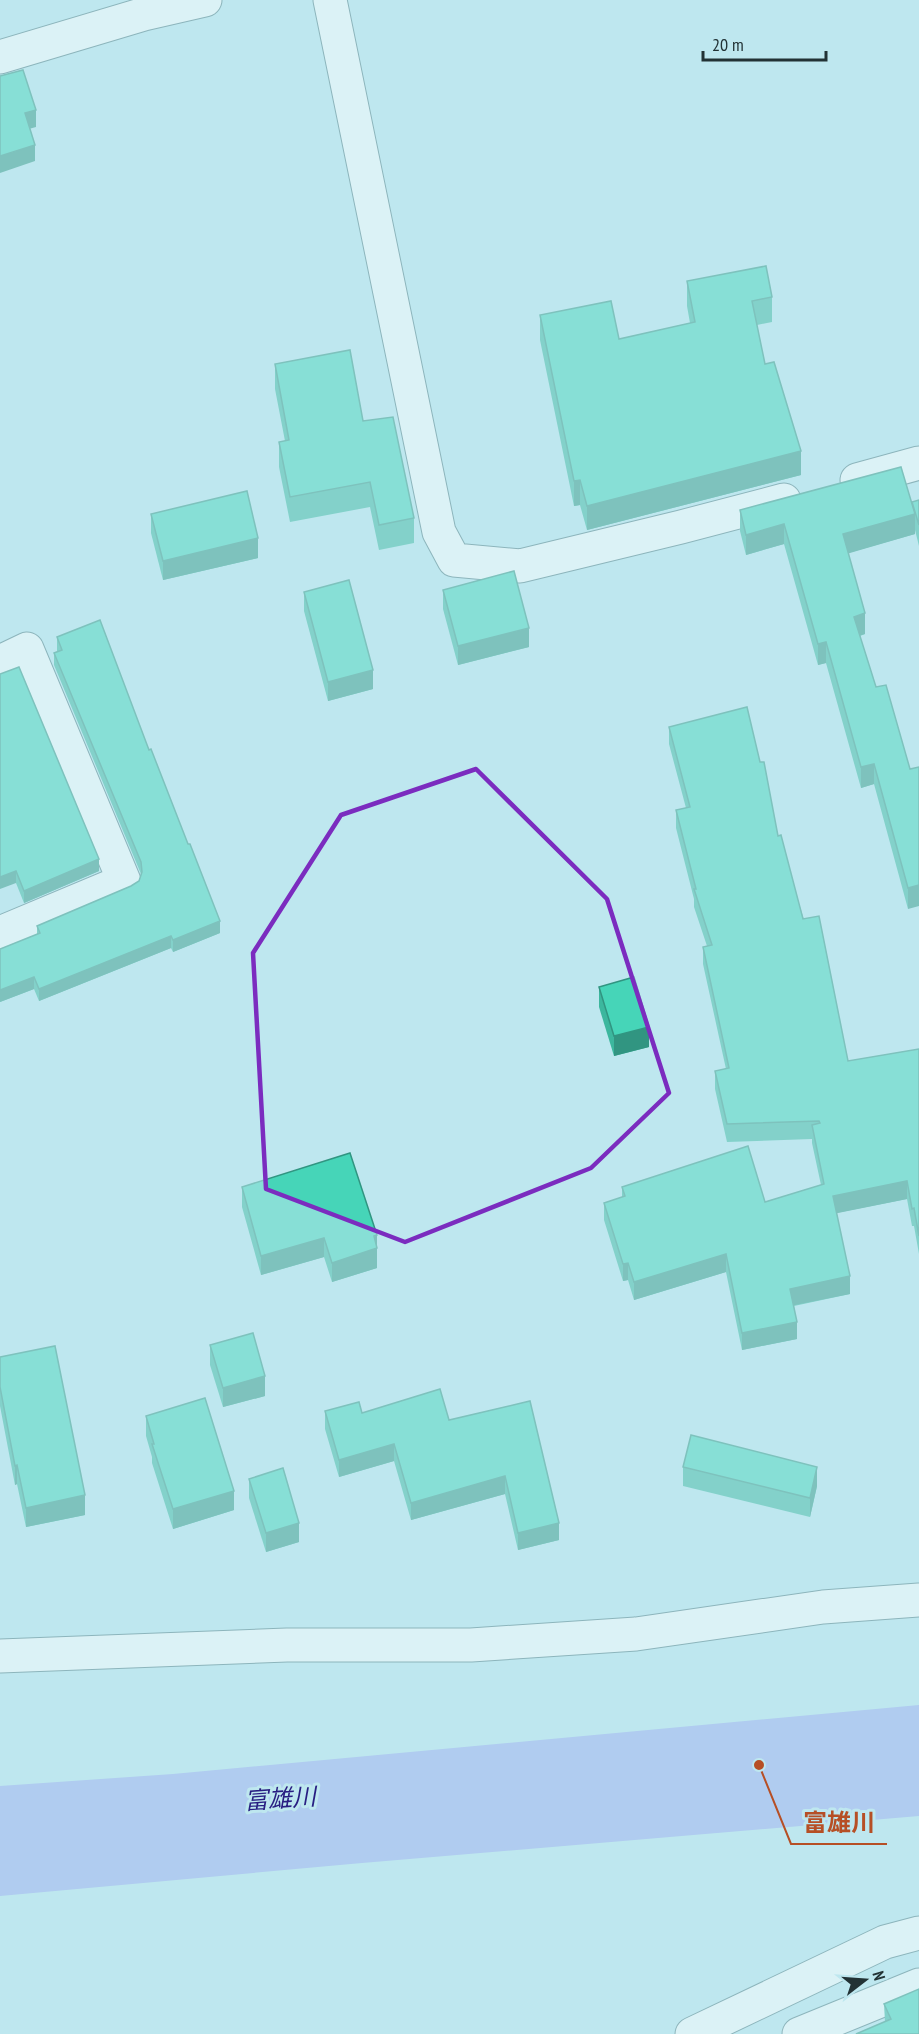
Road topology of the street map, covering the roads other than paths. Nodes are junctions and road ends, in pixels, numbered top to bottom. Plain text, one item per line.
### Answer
1 (205, 0) edge
2 (330, 0) edge
3 (0, 57) edge
4 (919, 463) edge
5 (0, 662) edge
6 (0, 933) edge
7 (919, 1600) edge
8 (0, 1656) edge
9 (919, 1933) edge
10 (919, 1984) edge
11 (692, 2034) edge
12 (799, 2034) edge

1 - 3 street
2 - 4 street
5 - 6 street
7 - 8 street
9 - 11 street
10 - 12 street

